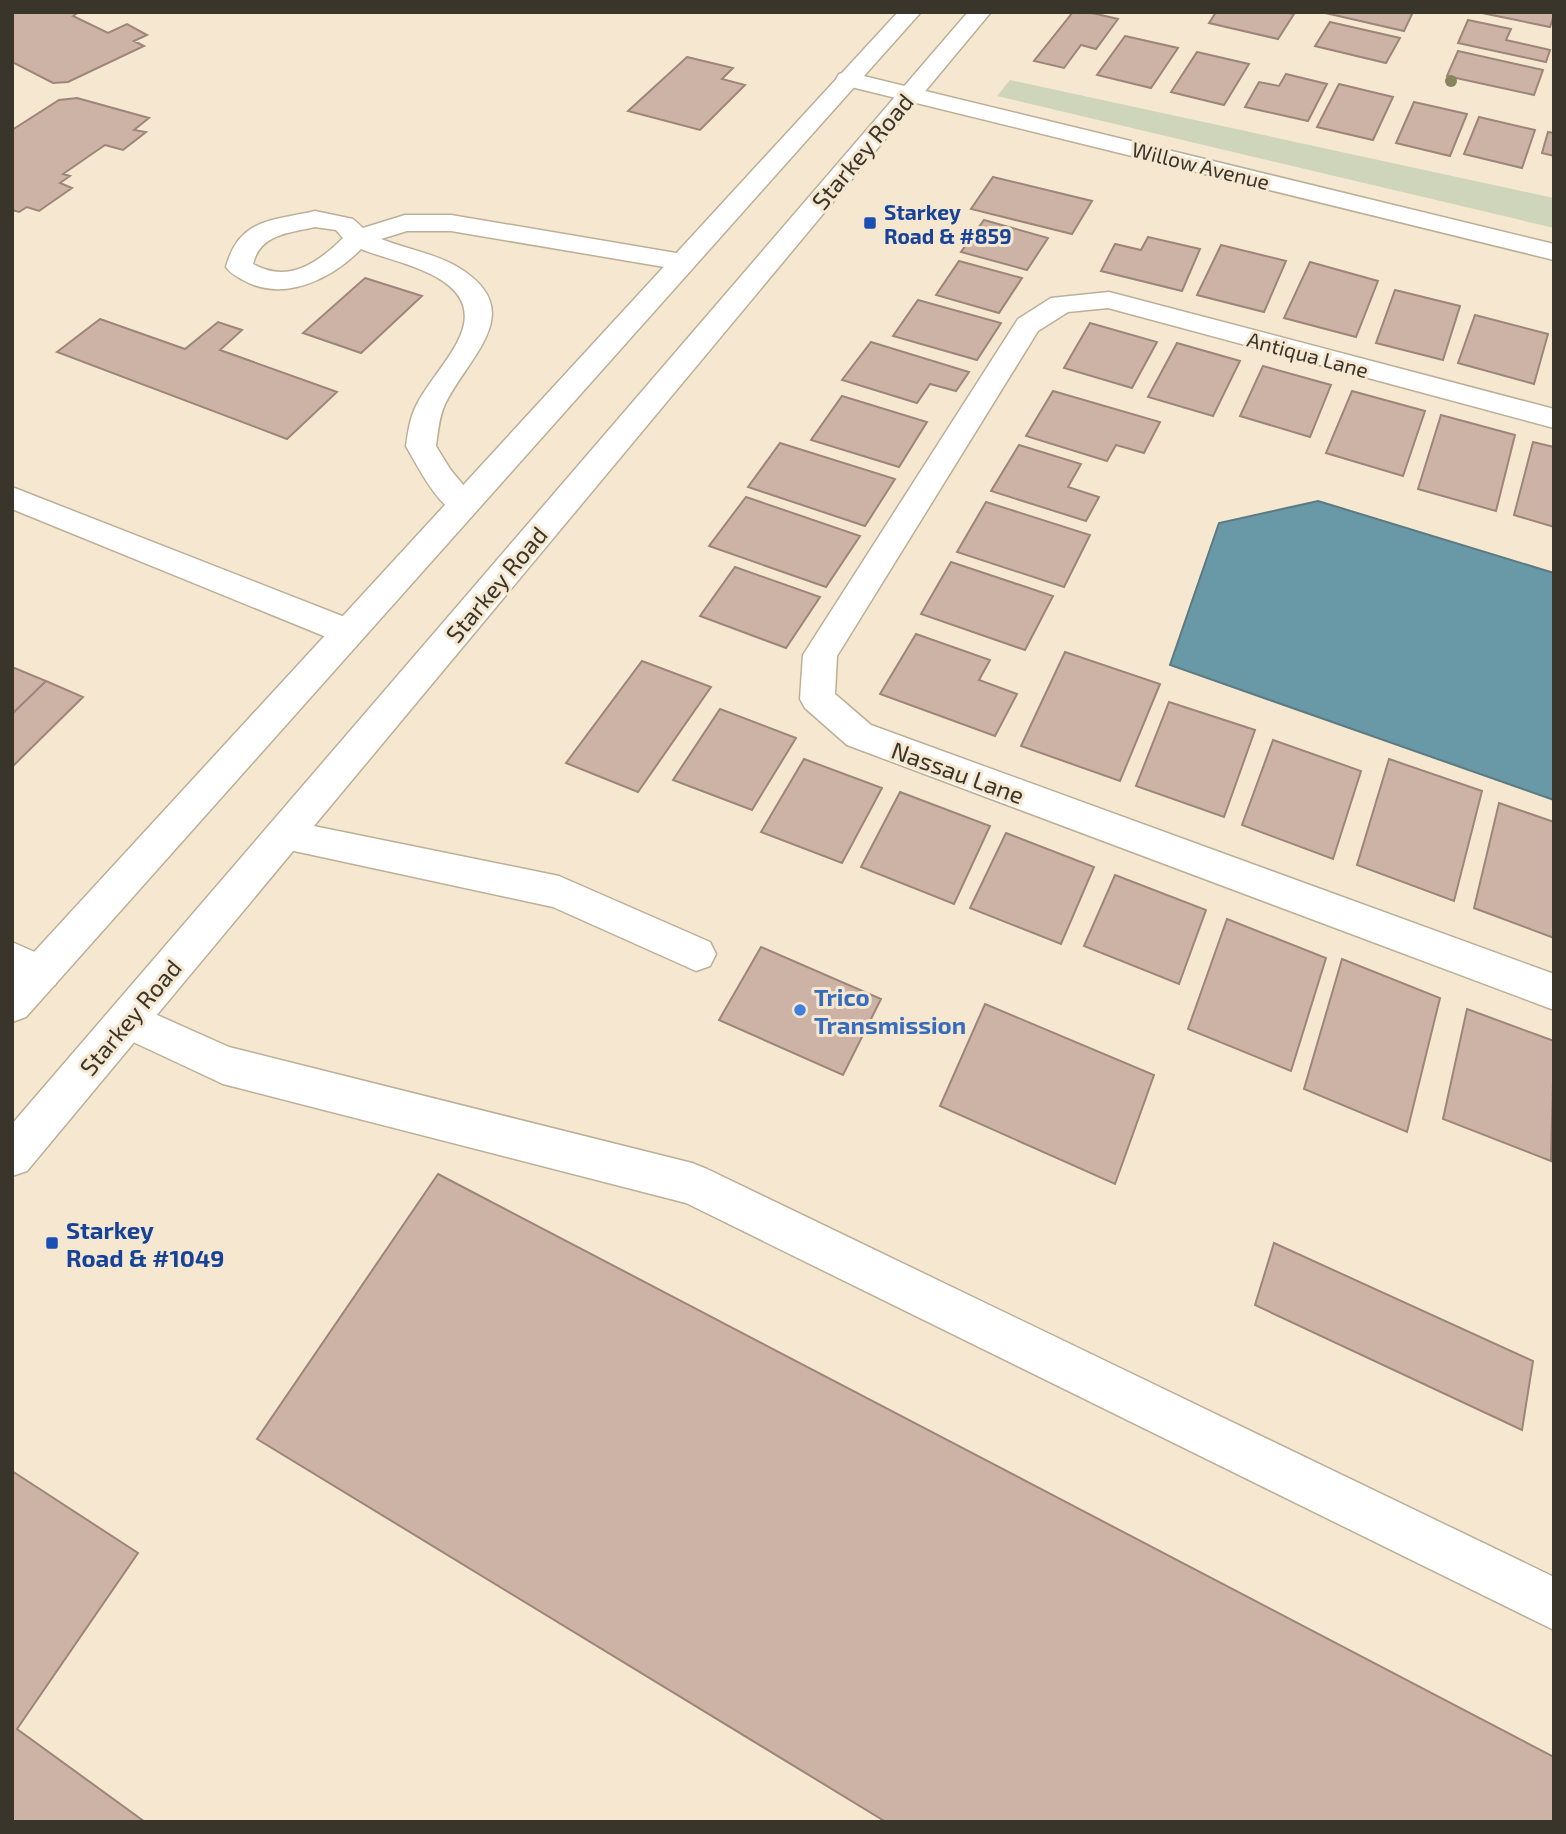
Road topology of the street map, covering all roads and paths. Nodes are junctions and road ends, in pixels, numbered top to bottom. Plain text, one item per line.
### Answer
1 (909, 12) edge
2 (980, 12) edge
3 (847, 79) junction
4 (911, 93) junction
5 (1554, 252) edge
6 (682, 262) junction
7 (1061, 304) joint
8 (1554, 419) edge
9 (12, 497) edge
10 (464, 504) junction
11 (348, 632) junction
12 (284, 835) junction
13 (696, 954) dead end
14 (27, 966) edge
15 (1554, 992) edge
16 (12, 1004) edge
17 (128, 1020) junction
18 (12, 1156) edge
19 (1554, 1604) edge

1 - 3 main road
2 - 4 main road, Starkey Road
3 - 4 main road, Willow Avenue
3 - 6 main road
4 - 5 main road, Willow Avenue
4 - 12 main road, Starkey Road
6 - 10 main road
6 - 10 main road
7 - 8 main road, Antiqua Lane
7 - 15 main road, Nassau Lane
9 - 11 main road
10 - 11 main road
11 - 14 main road
12 - 13 main road
12 - 17 main road, Starkey Road
14 - 16 main road
17 - 18 main road, Starkey Road
17 - 19 main road

